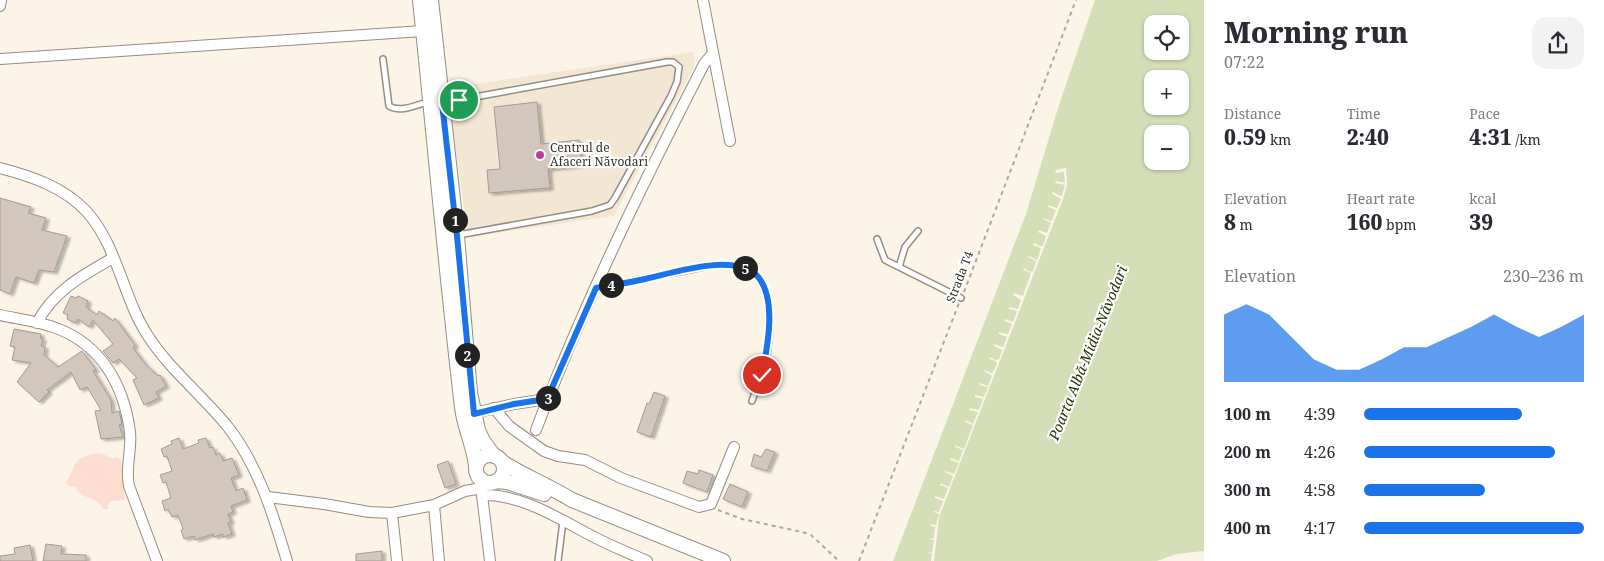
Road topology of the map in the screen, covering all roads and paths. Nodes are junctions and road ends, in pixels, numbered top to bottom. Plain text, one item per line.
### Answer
1 (1, 0) edge
2 (420, 0) edge
3 (431, 0) edge
4 (703, 0) edge
5 (1076, 0) edge
6 (0, 6) edge
7 (423, 31) junction
8 (713, 54) junction
9 (0, 59) edge
10 (383, 59) dead end
11 (436, 102) junction
12 (730, 142) dead end
13 (0, 168) edge
14 (918, 231) dead end
15 (457, 236) junction
16 (877, 239) dead end
17 (113, 258) junction
18 (900, 267) junction
19 (596, 288) junction
20 (961, 298) junction
21 (0, 315) edge
22 (37, 323) junction
23 (547, 399) junction
24 (752, 401) dead end
25 (494, 408) junction
26 (474, 414) junction
27 (536, 430) dead end
28 (734, 446) dead end
29 (498, 459) junction
30 (476, 466) junction
31 (486, 486) junction
32 (268, 498) junction
33 (572, 500) junction
34 (434, 506) junction
35 (706, 506) junction
36 (392, 513) junction
37 (563, 521) junction
38 (157, 561) edge
39 (287, 561) edge
40 (397, 561) edge
41 (439, 561) edge
42 (490, 561) edge
43 (558, 561) edge
44 (646, 561) edge
45 (723, 561) edge
46 (839, 561) edge
47 (859, 561) edge

1 - 6 street
2 - 7 main road
3 - 11 main road
4 - 8 street
5 - 20 path, Strada T4
7 - 9 street
7 - 11 main road
8 - 12 street
8 - 19 street
10 - 11 lane
11 - 15 main road
11 - 15 lane
11 - 30 main road
13 - 17 street
14 - 18 lane
15 - 26 main road
16 - 18 lane
17 - 22 street
17 - 32 street
18 - 20 lane
19 - 23 street
19 - 24 lane
20 - 47 path, Strada T4
21 - 22 street
22 - 38 street
23 - 25 street
23 - 27 street
25 - 26 street
25 - 35 street
26 - 29 main road
28 - 35 street
29 - 30 main road
29 - 31 main road
29 - 33 main road
30 - 31 main road
31 - 33 main road
31 - 34 street
31 - 37 street
31 - 42 street
32 - 36 street
32 - 39 street
33 - 45 main road
34 - 36 street
34 - 41 street
35 - 46 path
36 - 40 street
37 - 43 lane
37 - 44 street

